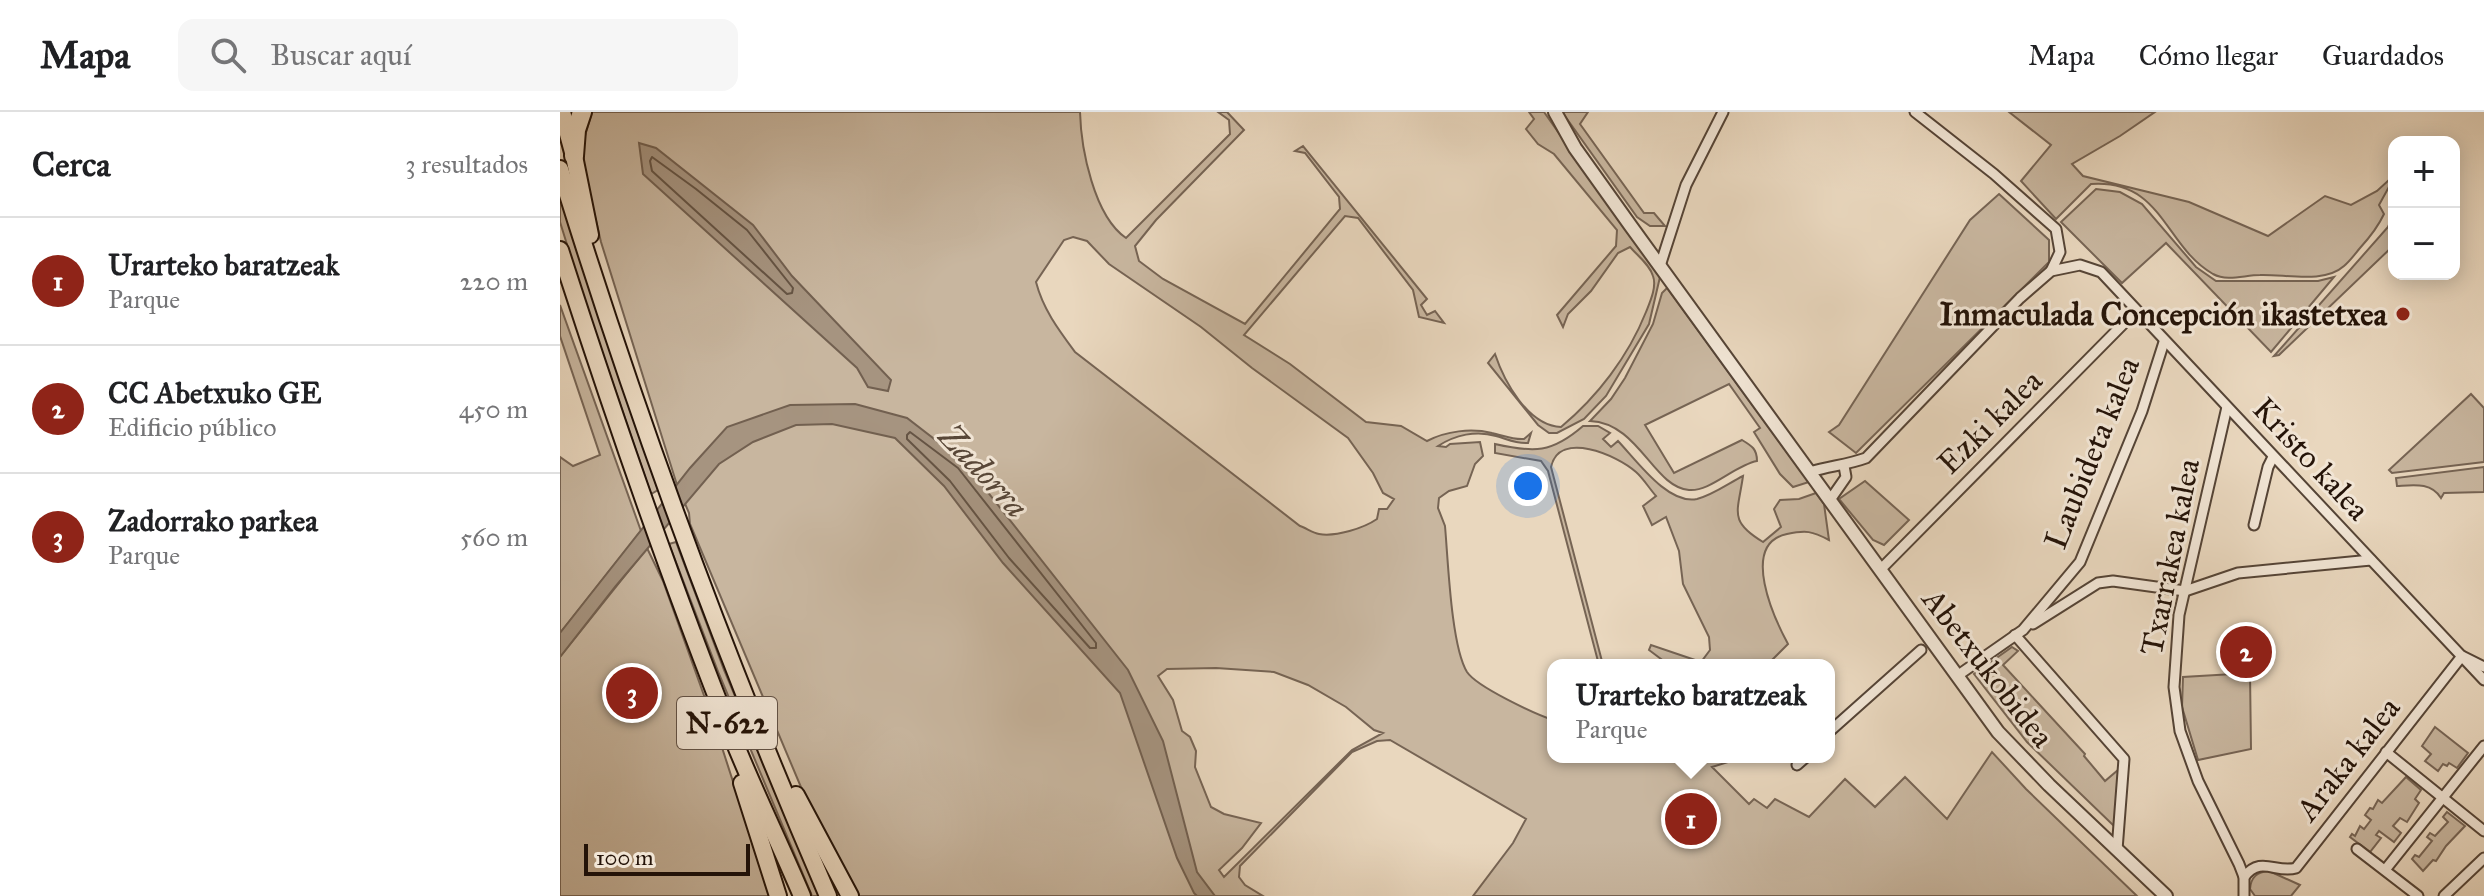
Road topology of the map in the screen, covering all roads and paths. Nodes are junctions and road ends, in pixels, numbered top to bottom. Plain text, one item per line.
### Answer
1 (562, 112) edge
2 (582, 112) edge
3 (1555, 112) edge
4 (1723, 112) edge
5 (1915, 112) edge
6 (567, 162) edge
7 (560, 250) edge
8 (1660, 266) junction
9 (2051, 271) junction
10 (2136, 311) junction
11 (2164, 342) junction
12 (2227, 407) junction
13 (2273, 457) junction
14 (1844, 466) junction
15 (1810, 472) junction
16 (1830, 500) junction
17 (2254, 525) dead end
18 (2371, 560) junction
19 (1881, 569) junction
20 (2185, 591) junction
21 (2019, 632) junction
22 (1921, 650) dead end
23 (2462, 656) junction
24 (2484, 667) edge
25 (1957, 676) junction
26 (2484, 680) edge
27 (1835, 727) edge
28 (734, 742) junction
29 (2483, 750) edge
30 (2386, 752) junction
31 (767, 753) junction
32 (1799, 763) edge
33 (1797, 765) dead end
34 (2443, 799) junction
35 (2484, 831) edge
36 (2357, 849) dead end
37 (2117, 850) junction
38 (2484, 858) edge
39 (2385, 870) junction
40 (2244, 877) junction
41 (2160, 893) edge
42 (778, 896) edge
43 (802, 896) edge
44 (828, 896) edge
45 (850, 896) edge
46 (2244, 896) edge
47 (2418, 896) edge
48 (2444, 896) edge

1 - 6 highway
2 - 6 highway
3 - 8 street, Abetxukobidea
4 - 8 street
5 - 9 street
6 - 31 highway, N-622
7 - 28 highway, N-622
8 - 15 street, Abetxukobidea
9 - 10 street, Kristo kalea
9 - 14 street
10 - 11 street, Kristo kalea
10 - 19 street, Ezki kalea
11 - 12 street, Kristo kalea
11 - 21 street, Laubideta kalea
12 - 13 street, Kristo kalea
12 - 20 street, Txarrakea kalea
13 - 17 street
13 - 18 street, Kristo kalea
14 - 15 street
14 - 16 street
15 - 16 street, Abetxukobidea
16 - 19 street, Abetxukobidea
18 - 20 street
18 - 23 street, Kristo kalea
19 - 25 street, Abetxukobidea
20 - 21 street
20 - 40 street, Txarrakea kalea
21 - 25 street, Laubideta kalea
21 - 37 street
22 - 27 street
23 - 24 street
23 - 26 street, Kristo kalea
23 - 30 street, Araka kalea
25 - 37 street, Abetxukobidea
28 - 42 highway
28 - 43 highway, N-622
29 - 34 street
30 - 34 street
30 - 40 street, Araka kalea
31 - 44 highway, N-622
31 - 45 highway
32 - 33 street
34 - 35 street
34 - 39 street
36 - 39 street
37 - 41 street, Abetxukobidea
38 - 48 street
39 - 47 street
40 - 46 street, Txarrakea kalea

